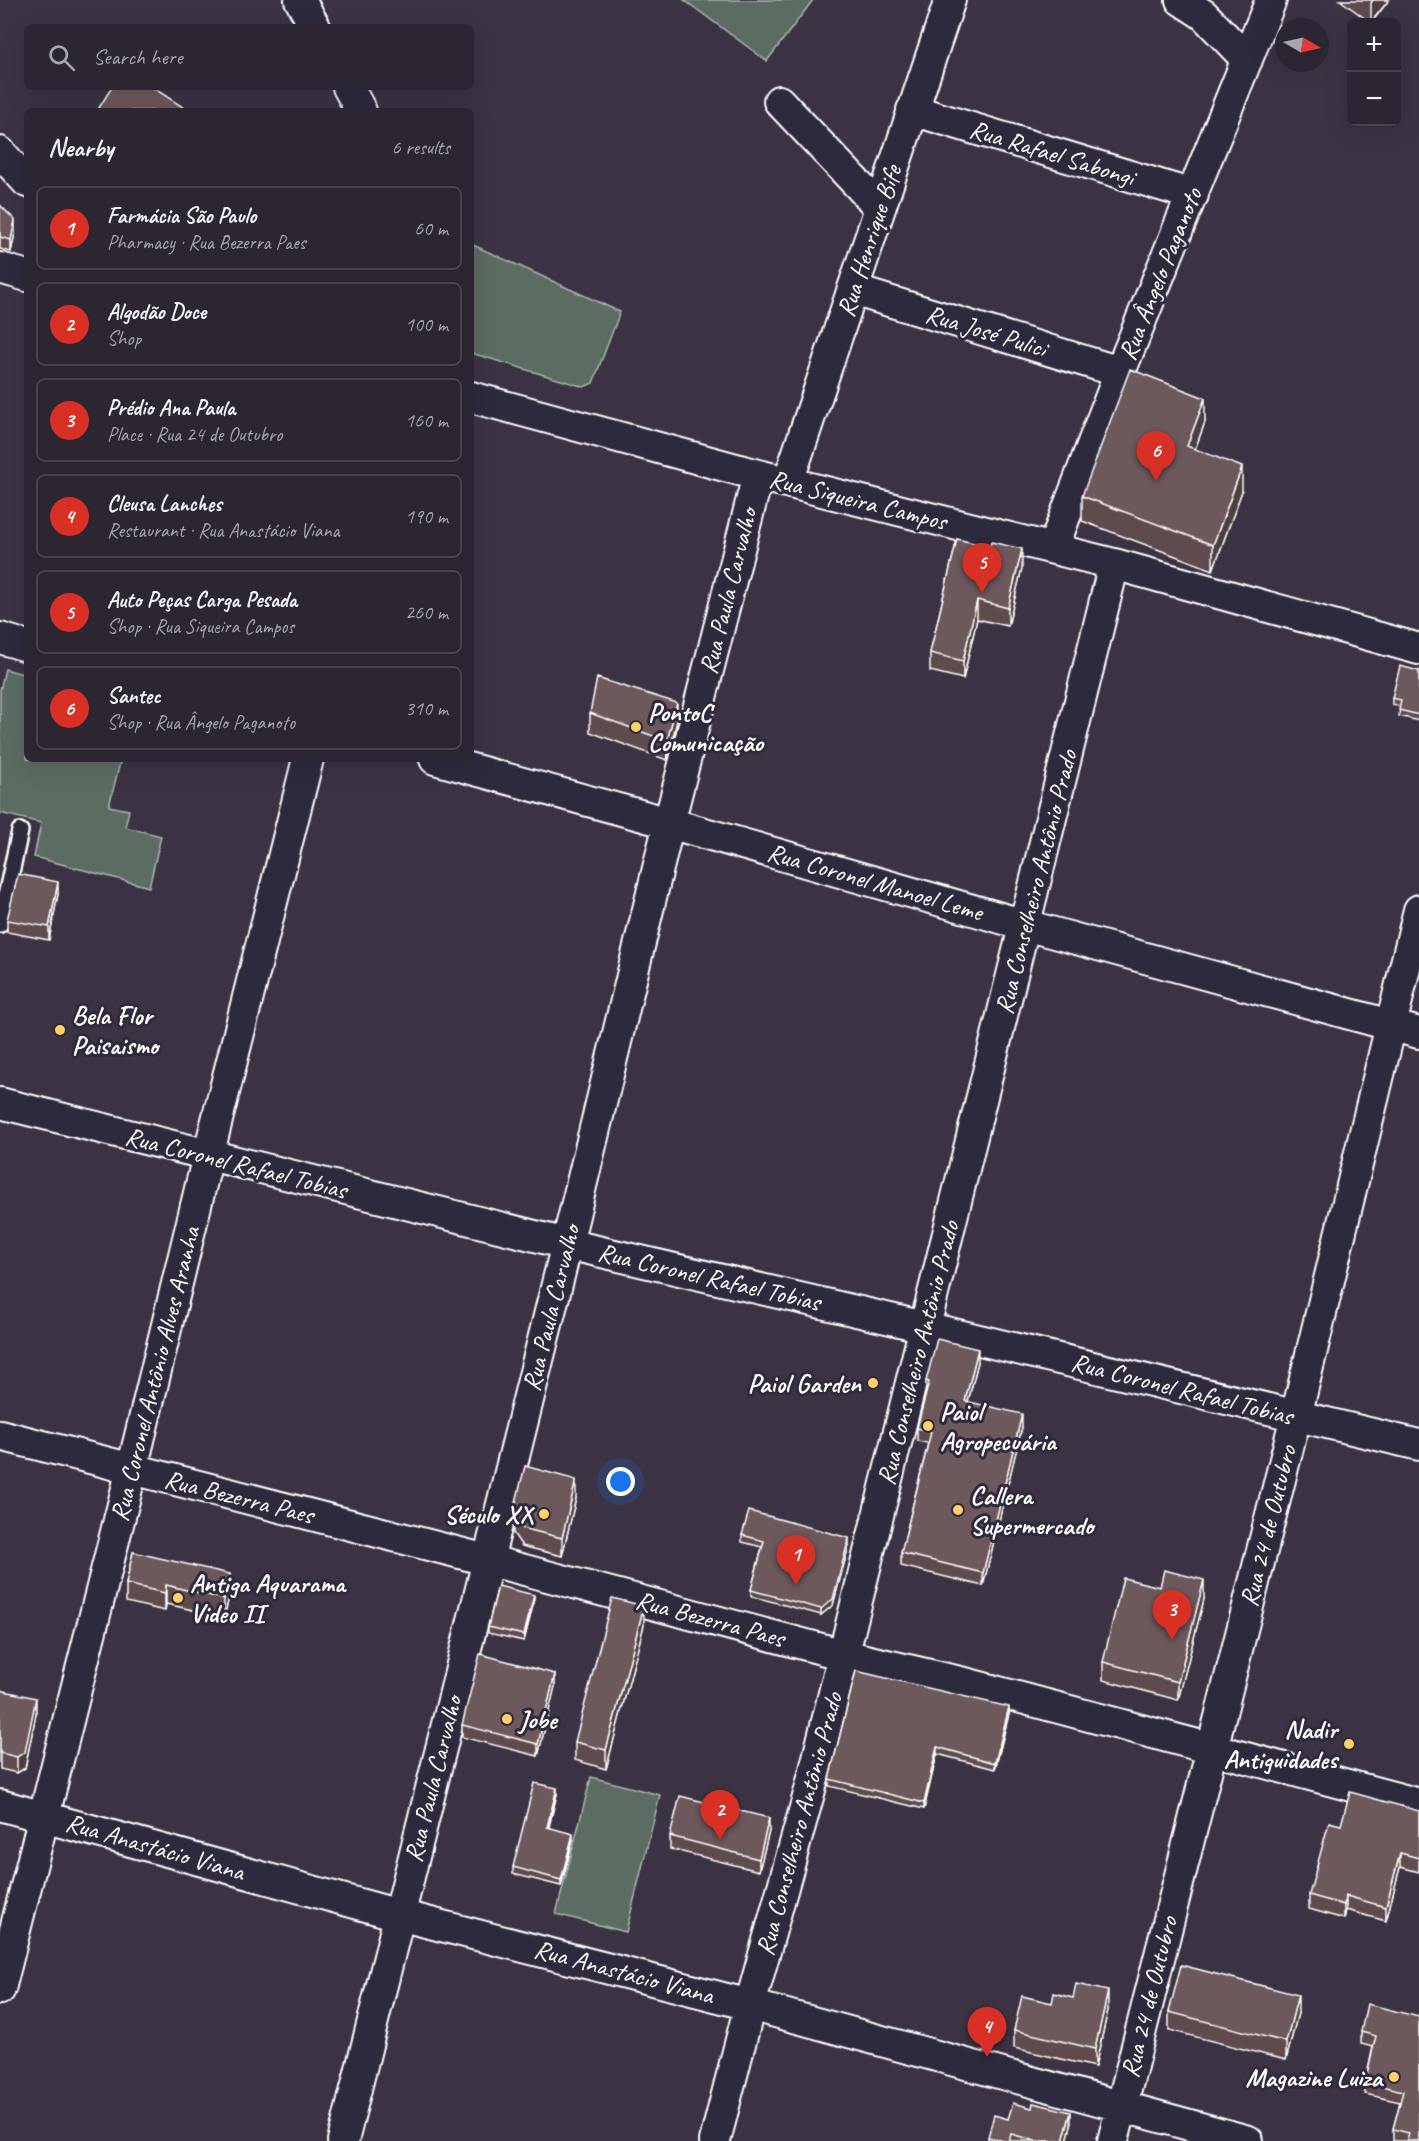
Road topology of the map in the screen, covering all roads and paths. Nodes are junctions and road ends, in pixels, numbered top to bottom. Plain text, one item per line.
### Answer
1 (300, 0) edge
2 (950, 0) edge
3 (1181, 0) edge
4 (1270, 0) edge
5 (313, 24) edge
6 (1247, 60) junction
7 (350, 90) edge
8 (779, 101) dead end
9 (360, 108) edge
10 (912, 111) junction
11 (0, 152) edge
12 (24, 179) edge
13 (1193, 195) junction
14 (879, 207) junction
15 (0, 268) edge
16 (24, 275) edge
17 (853, 290) junction
18 (1120, 372) junction
19 (474, 398) edge
20 (758, 475) junction
21 (788, 482) junction
22 (1053, 548) junction
23 (1114, 564) junction
24 (0, 638) edge
25 (24, 645) edge
26 (1419, 649) edge
27 (307, 762) edge
28 (446, 762) edge
29 (669, 823) junction
30 (20, 831) dead end
31 (1419, 910) edge
32 (0, 924) edge
33 (1025, 926) junction
34 (1405, 1029) edge
35 (0, 1104) edge
36 (208, 1156) junction
37 (567, 1245) junction
38 (924, 1327) junction
39 (1296, 1416) junction
40 (0, 1435) edge
41 (1419, 1445) edge
42 (132, 1469) junction
43 (487, 1560) junction
44 (844, 1655) junction
45 (1212, 1750) junction
46 (1419, 1804) edge
47 (0, 1805) edge
48 (44, 1816) junction
49 (399, 1915) junction
50 (0, 1989) edge
51 (750, 2005) junction
52 (1122, 2106) junction
53 (343, 2141) edge
54 (715, 2141) edge
55 (1113, 2141) edge
56 (1248, 2141) edge

1 - 5 street
2 - 10 street, Rua Henrique Bife
3 - 6 street
4 - 6 street, Rua Ângelo Paganoto
6 - 13 street, Rua Ângelo Paganoto
7 - 9 street
8 - 14 street
10 - 13 street, Rua Rafael Sabongi
10 - 14 street, Rua Henrique Bife
11 - 12 street
13 - 18 street, Rua Ângelo Paganoto
14 - 17 street, Rua Henrique Bife
15 - 16 street
17 - 18 street, Rua José Pulici
17 - 21 street, Rua Henrique Bife
18 - 22 street, Rua Ângelo Paganoto
19 - 20 street, Rua Siqueira Campos
20 - 21 street, Rua Siqueira Campos
20 - 29 street, Rua Paula Carvalho
21 - 22 street, Rua Siqueira Campos
22 - 23 street, Rua Siqueira Campos
23 - 26 street, Rua Siqueira Campos
23 - 33 street, Rua Conselheiro Antônio Prado
24 - 25 street
27 - 36 street, Rua Coronel Antônio Alves Aranha
28 - 29 street, Rua Coronel Manoel Leme
29 - 33 street, Rua Coronel Manoel Leme
29 - 37 street, Rua Paula Carvalho
30 - 32 lane
31 - 34 street, Rua 24 de Outubro
33 - 34 street, Rua Coronel Manoel Leme
33 - 38 street, Rua Conselheiro Antônio Prado
34 - 39 street, Rua 24 de Outubro
35 - 36 street, Rua Coronel Rafael Tobias
36 - 37 street, Rua Coronel Rafael Tobias
36 - 42 street, Rua Coronel Antônio Alves Aranha
37 - 38 street, Rua Coronel Rafael Tobias
37 - 43 street, Rua Paula Carvalho
38 - 39 street, Rua Coronel Rafael Tobias
38 - 44 street, Rua Conselheiro Antônio Prado
39 - 41 street, Rua Coronel Rafael Tobias
39 - 45 street, Rua 24 de Outubro
40 - 42 street, Rua Bezerra Paes
42 - 43 street, Rua Bezerra Paes
42 - 48 street, Rua Coronel Antônio Alves Aranha
43 - 44 street, Rua Bezerra Paes
43 - 49 street, Rua Paula Carvalho
44 - 45 street, Rua Bezerra Paes
44 - 51 street, Rua Conselheiro Antônio Prado
45 - 46 street, Rua Bezerra Paes
45 - 52 street, Rua 24 de Outubro
47 - 48 street, Rua Anastácio Viana
48 - 49 street, Rua Anastácio Viana
48 - 50 street, Rua Coronel Antônio Alves Aranha
49 - 51 street, Rua Anastácio Viana
49 - 53 street, Rua Paula Carvalho
51 - 52 street, Rua Anastácio Viana
51 - 54 street, Rua Conselheiro Antônio Prado
52 - 55 street, Rua 24 de Outubro
52 - 56 street, Rua Anastácio Viana

